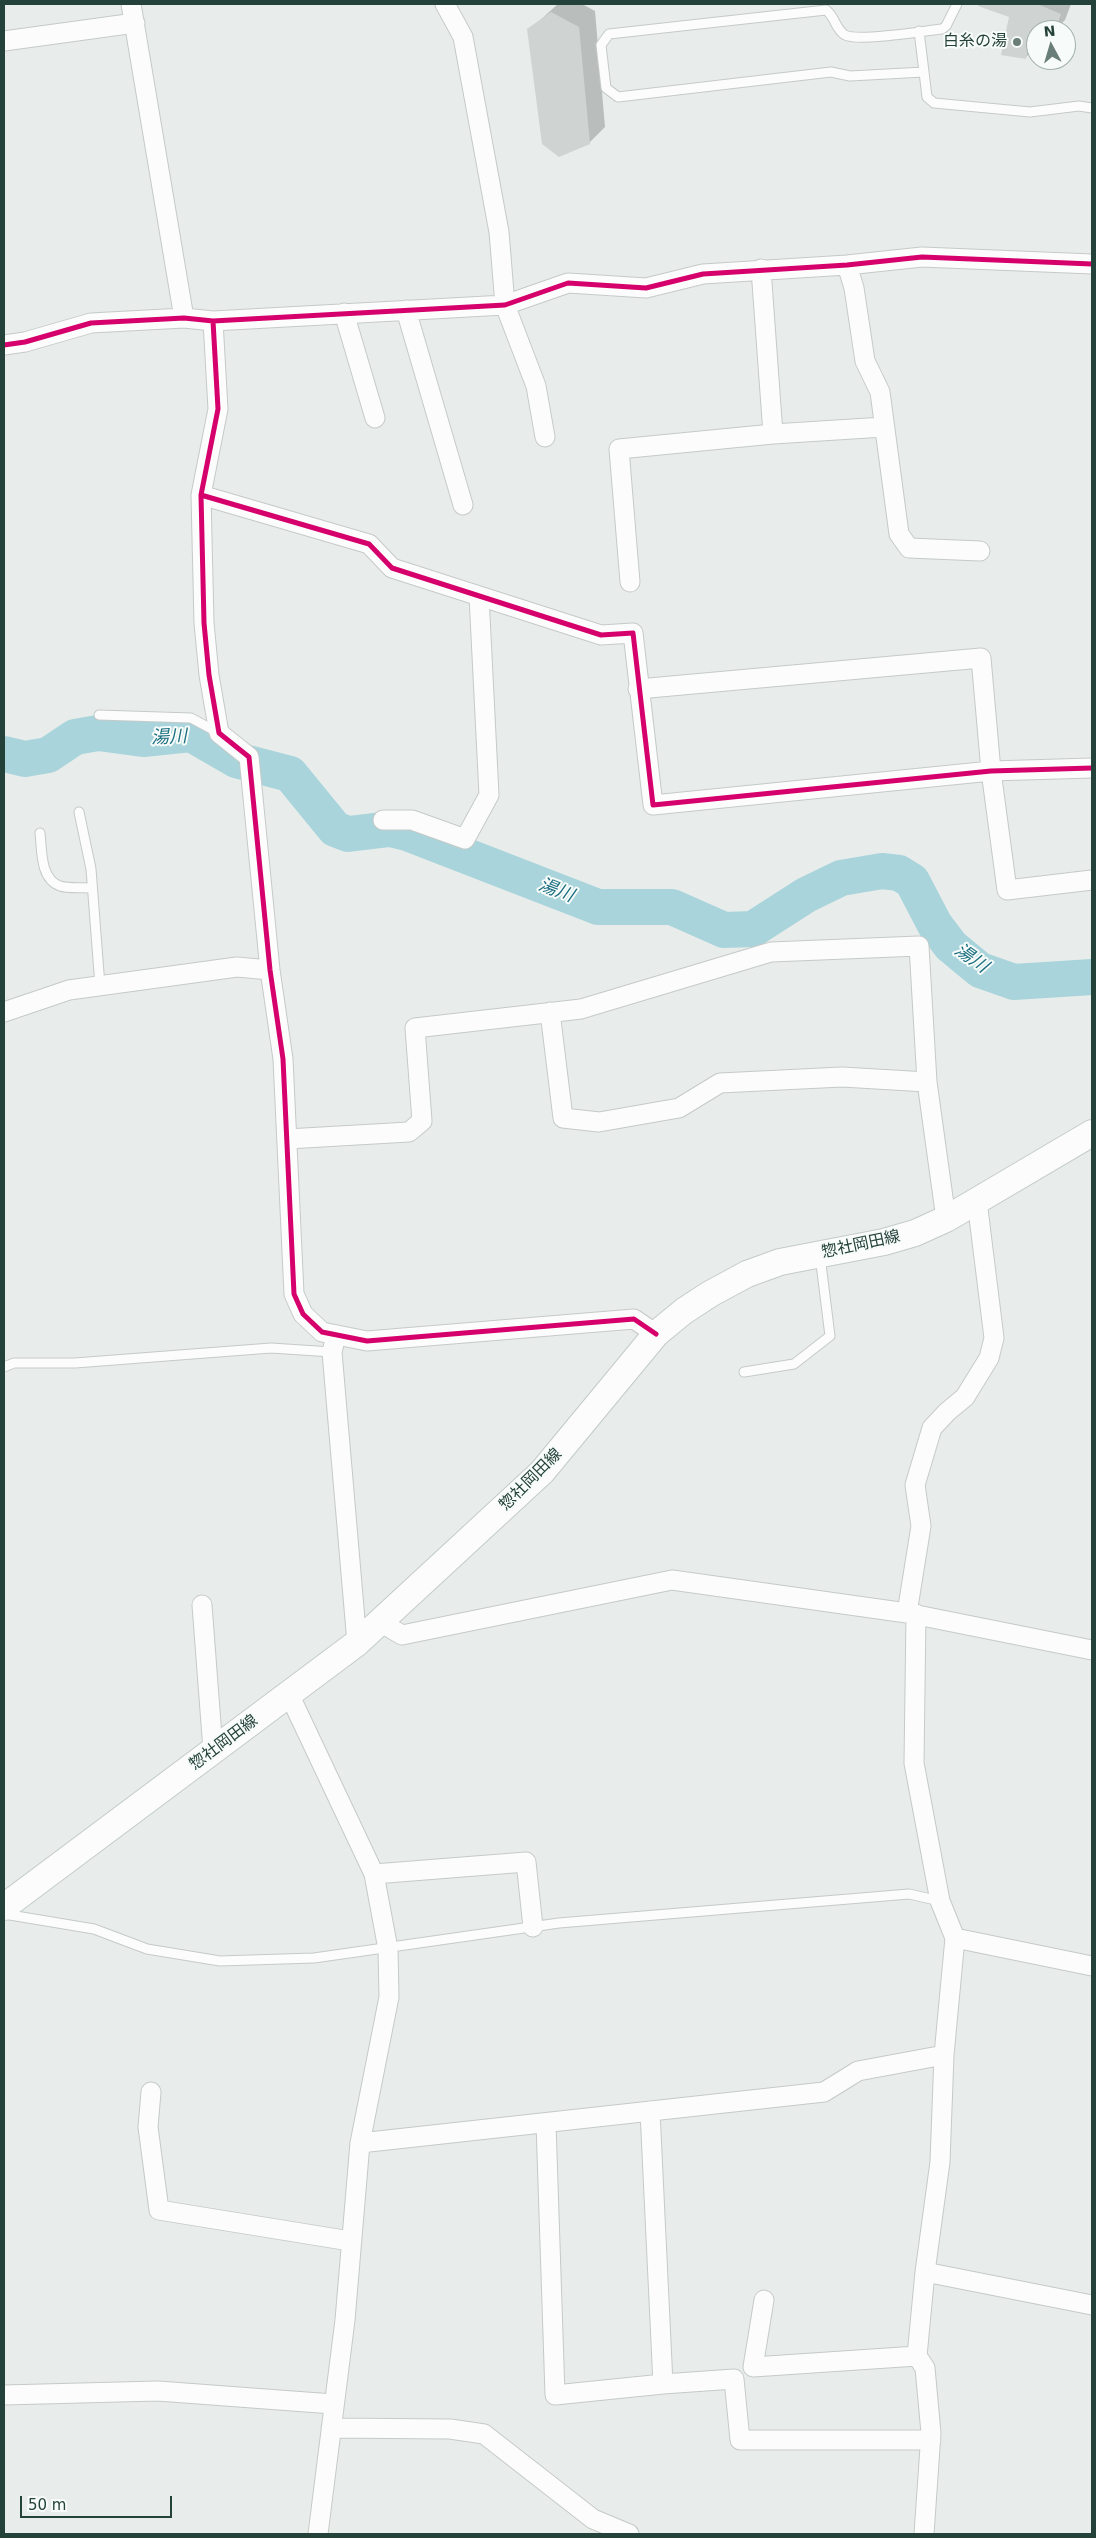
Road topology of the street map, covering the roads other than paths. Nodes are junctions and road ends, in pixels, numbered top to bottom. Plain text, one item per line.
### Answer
1 (131, 4) edge
2 (445, 4) edge
3 (957, 4) edge
4 (135, 23) junction
5 (919, 31) junction
6 (4, 42) edge
7 (924, 72) junction
8 (1092, 108) edge
9 (1092, 264) edge
10 (847, 265) junction
11 (761, 269) junction
12 (505, 305) junction
13 (406, 310) junction
14 (344, 313) junction
15 (184, 318) junction
16 (213, 321) junction
17 (4, 345) edge
18 (376, 418) dead end
19 (884, 427) junction
20 (773, 434) junction
21 (545, 437) dead end
22 (201, 495) junction
23 (464, 505) dead end
24 (980, 551) dead end
25 (630, 582) dead end
26 (479, 596) junction
27 (638, 689) junction
28 (99, 715) dead end
29 (219, 733) junction
30 (1092, 768) edge
31 (991, 771) junction
32 (79, 812) dead end
33 (383, 820) dead end
34 (40, 833) dead end
35 (1092, 880) edge
36 (91, 888) junction
37 (270, 970) junction
38 (100, 986) junction
39 (4, 1012) edge
40 (550, 1012) junction
41 (927, 1082) junction
42 (1092, 1133) edge
43 (287, 1139) junction
44 (977, 1201) junction
45 (946, 1219) junction
46 (819, 1254) junction
47 (656, 1334) junction
48 (334, 1344) junction
49 (4, 1367) edge
50 (744, 1372) dead end
51 (202, 1605) dead end
52 (912, 1614) junction
53 (380, 1622) junction
54 (357, 1643) junction
55 (1092, 1650) edge
56 (289, 1694) junction
57 (213, 1750) junction
58 (374, 1874) junction
59 (940, 1901) junction
60 (5, 1906) edge
61 (534, 1927) junction
62 (955, 1938) junction
63 (388, 1949) junction
64 (1092, 1966) edge
65 (944, 2055) junction
66 (151, 2092) dead end
67 (650, 2111) junction
68 (546, 2123) junction
69 (360, 2143) junction
70 (350, 2241) junction
71 (924, 2272) junction
72 (764, 2300) dead end
73 (1092, 2305) edge
74 (917, 2356) junction
75 (663, 2384) junction
76 (4, 2395) edge
77 (333, 2404) junction
78 (331, 2428) junction
79 (931, 2440) junction
80 (318, 2534) edge
81 (629, 2534) edge
82 (924, 2534) edge

1 - 4 street
2 - 12 street
3 - 5 lane
4 - 6 street
4 - 15 street
5 - 7 lane
5 - 7 lane
7 - 8 lane
9 - 10 street
10 - 11 street
10 - 19 street
11 - 12 street
11 - 20 street
12 - 13 street
12 - 21 street
13 - 14 street
13 - 23 street
14 - 16 street
14 - 18 street
15 - 16 street
15 - 17 street
16 - 22 street
19 - 20 street
19 - 24 street
20 - 25 street
22 - 26 street
22 - 29 street
26 - 27 street
26 - 33 street
27 - 31 street
27 - 31 street
28 - 29 lane
29 - 37 street
30 - 31 street
31 - 35 street
32 - 36 lane
34 - 36 lane
36 - 38 lane
37 - 38 street
37 - 43 street
38 - 39 street
40 - 41 street
40 - 41 street
40 - 43 street
41 - 45 street
42 - 44 main road, 惣社岡田線
43 - 48 street
44 - 45 main road, 惣社岡田線
44 - 52 street
45 - 46 main road, 惣社岡田線
46 - 47 main road, 惣社岡田線
46 - 50 lane
47 - 48 street
47 - 53 main road, 惣社岡田線
48 - 49 lane
48 - 54 street
51 - 57 street
52 - 53 street
52 - 55 street
52 - 59 street
53 - 54 main road, 惣社岡田線
54 - 56 main road, 惣社岡田線
56 - 57 main road, 惣社岡田線
56 - 58 street
57 - 60 main road, 惣社岡田線
58 - 61 street
58 - 63 street
59 - 61 lane
59 - 62 street
60 - 63 lane
61 - 63 lane
62 - 64 street
62 - 65 street
63 - 69 street
65 - 67 street
65 - 71 street
66 - 70 street
67 - 68 street
67 - 75 street
68 - 69 street
68 - 75 street
69 - 70 street
70 - 77 street
71 - 73 street
71 - 74 street
72 - 74 street
74 - 79 street
75 - 79 street
76 - 77 street
77 - 78 street
78 - 80 street
78 - 81 street
79 - 82 street

